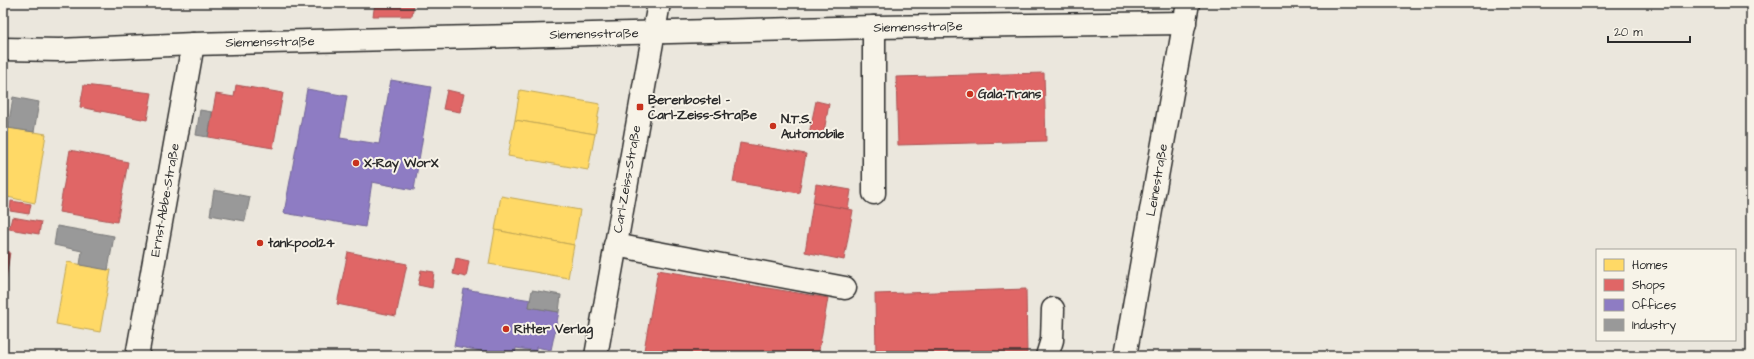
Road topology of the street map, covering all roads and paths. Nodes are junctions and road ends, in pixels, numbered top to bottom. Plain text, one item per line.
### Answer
1 (659, 3) edge
2 (1187, 13) edge
3 (874, 27) junction
4 (654, 32) junction
5 (193, 44) junction
6 (3, 49) edge
7 (874, 193) dead end
8 (615, 246) junction
9 (845, 288) dead end
10 (1053, 309) dead end
11 (137, 356) edge
12 (596, 356) edge
13 (1047, 356) edge
14 (1125, 356) edge

1 - 4 street, Carl-Zeiss-Straße
2 - 3 street, Siemensstraße
2 - 14 street, Leinestraße
3 - 4 street, Siemensstraße
3 - 7 street
4 - 5 street, Siemensstraße
4 - 8 street, Carl-Zeiss-Straße
5 - 6 street, Siemensstraße
5 - 11 street, Ernst-Abbe-Straße
8 - 9 street
8 - 12 street, Carl-Zeiss-Straße
10 - 13 street

